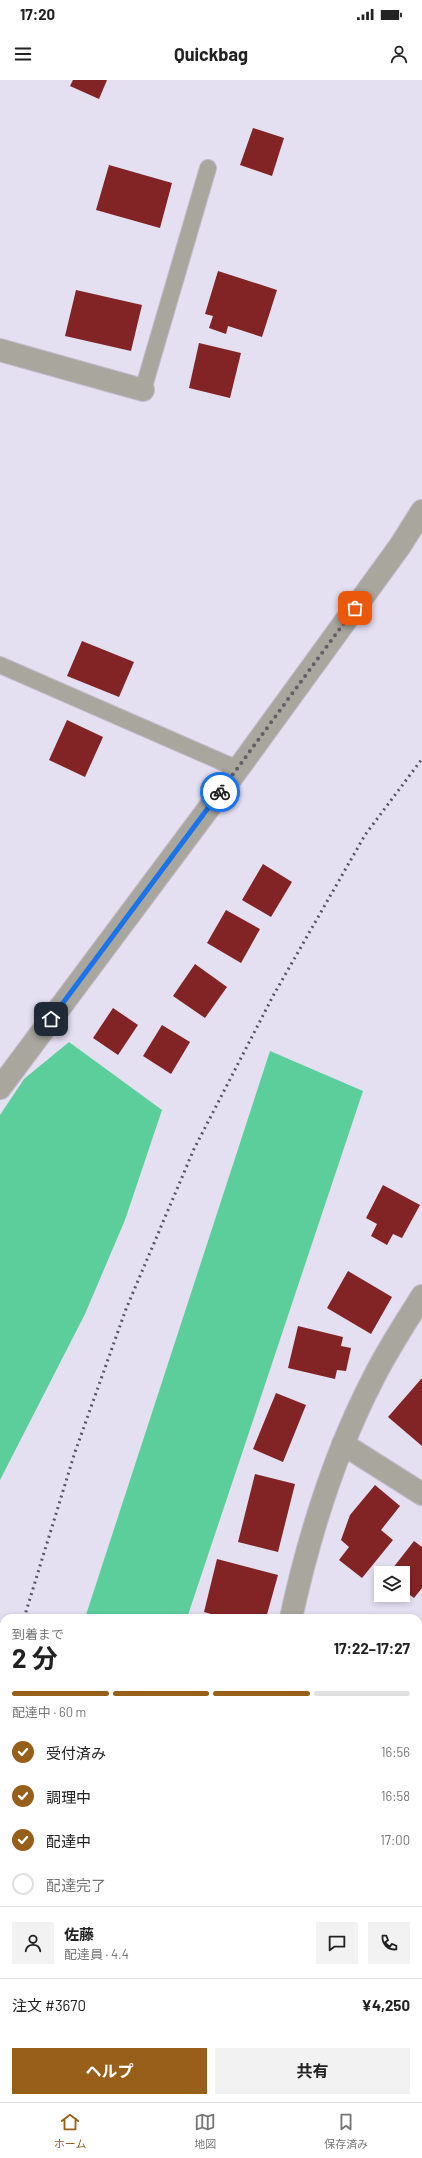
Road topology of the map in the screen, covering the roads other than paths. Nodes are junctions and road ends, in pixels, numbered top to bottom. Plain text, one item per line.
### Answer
1 (208, 168) dead end
2 (0, 350) edge
3 (143, 390) joint
4 (422, 511) edge
5 (0, 665) edge
6 (238, 768) junction
7 (0, 1088) edge
8 (422, 1296) edge
9 (343, 1444) junction
10 (422, 1494) edge
11 (291, 1614) edge

1 - 3 lane
2 - 3 street
4 - 6 street
5 - 6 lane
6 - 7 street
8 - 9 street
9 - 10 street
9 - 11 street

